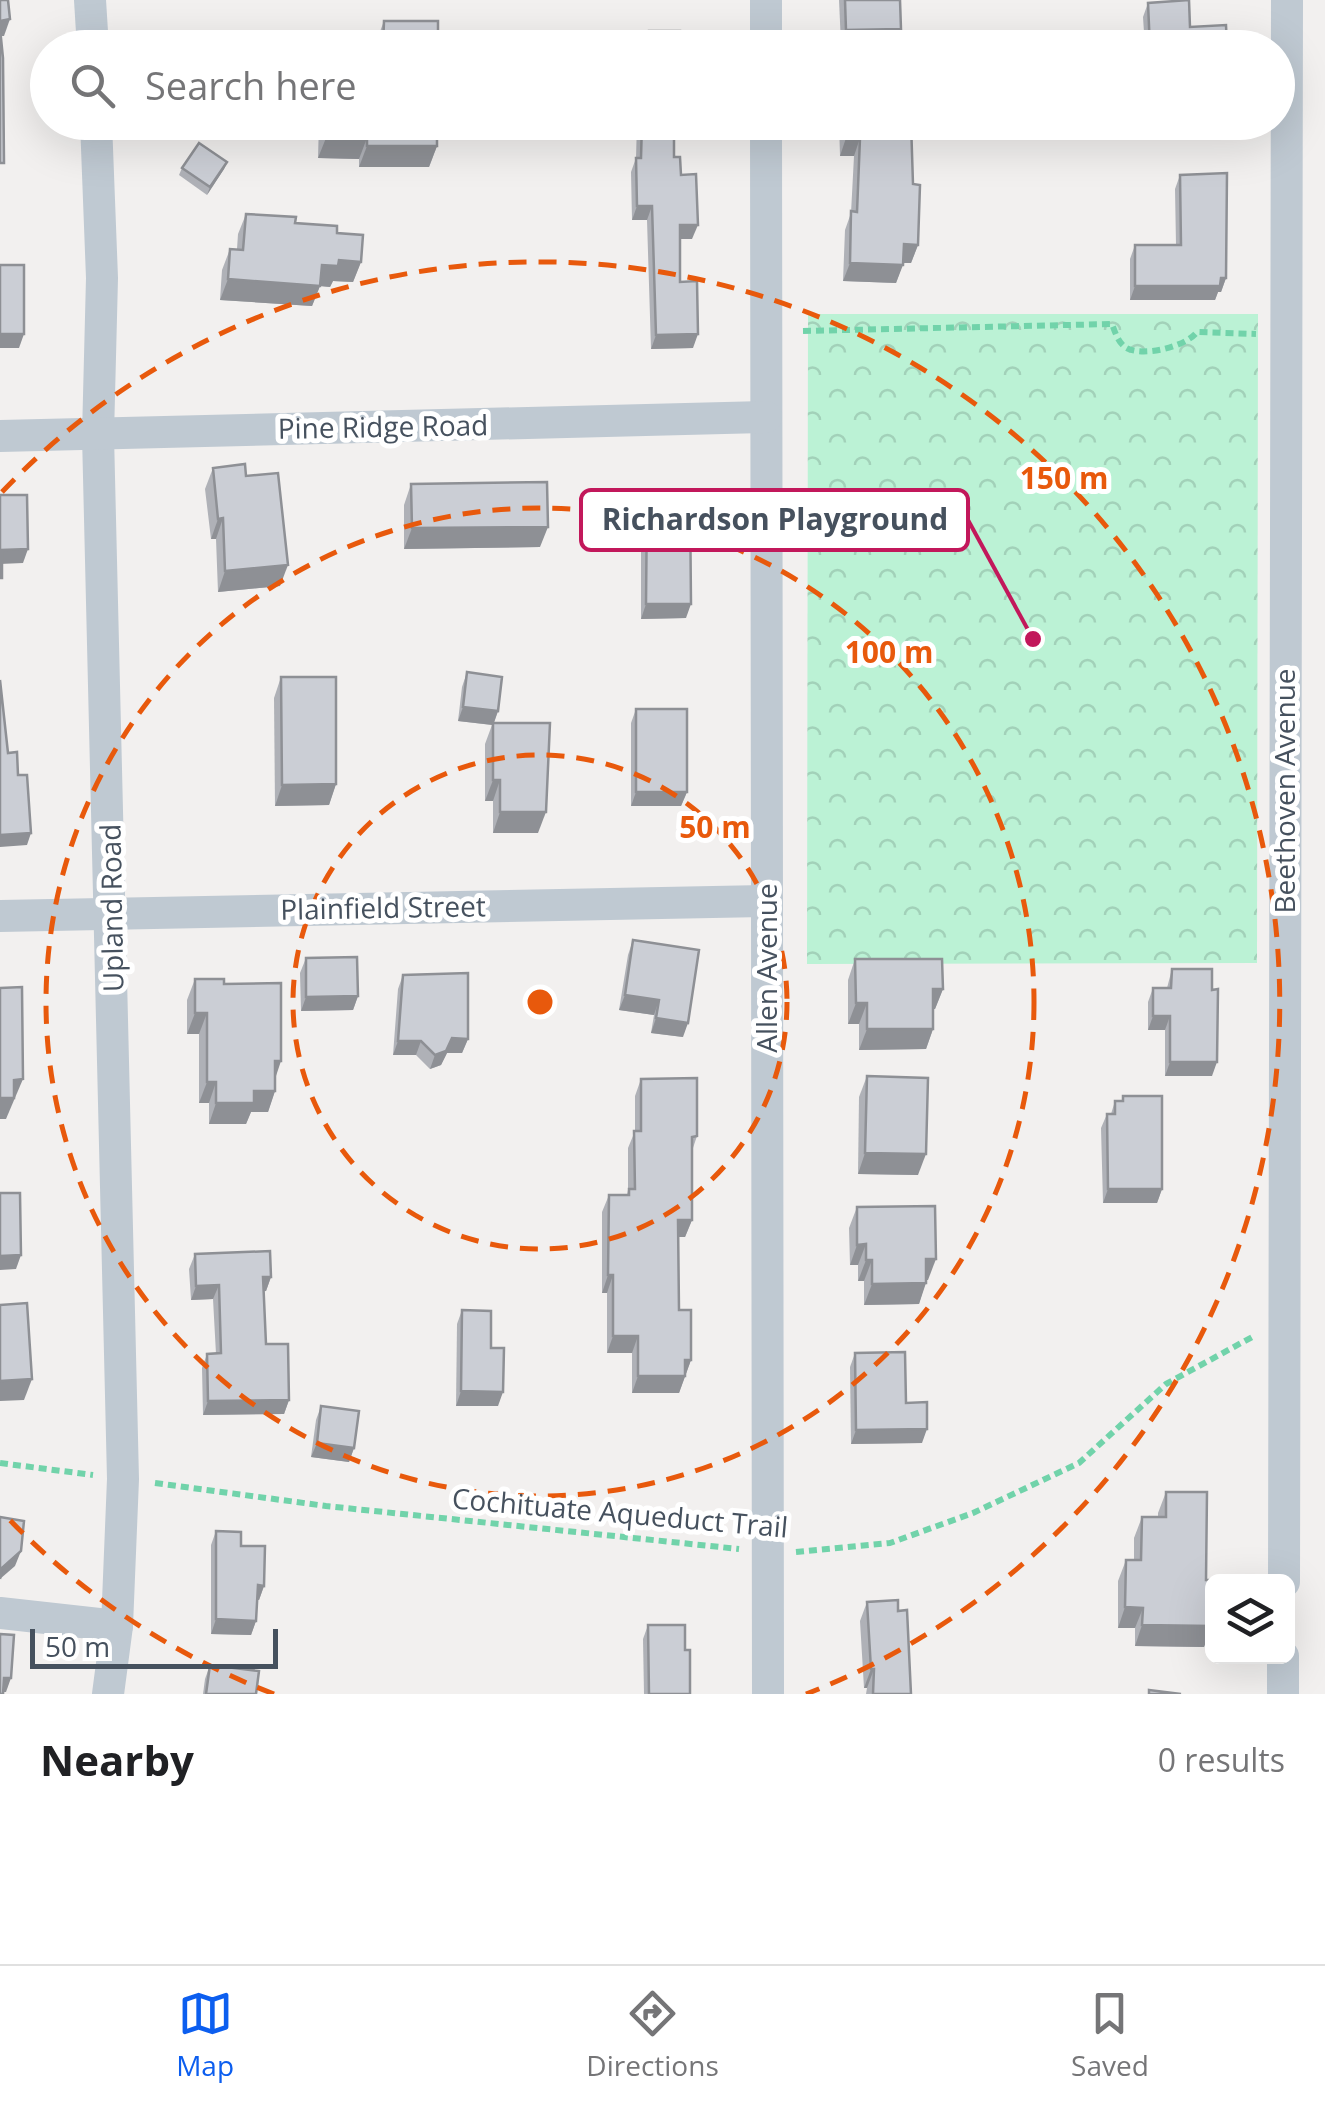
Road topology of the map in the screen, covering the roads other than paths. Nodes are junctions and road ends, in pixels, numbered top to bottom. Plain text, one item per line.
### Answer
1 (90, 0) edge
2 (766, 0) edge
3 (1287, 0) edge
4 (92, 30) edge
5 (766, 30) edge
6 (1287, 30) edge
7 (97, 140) edge
8 (766, 140) edge
9 (1287, 140) edge
10 (766, 417) junction
11 (98, 434) junction
12 (0, 436) edge
13 (767, 901) junction
14 (112, 914) junction
15 (0, 916) edge
16 (1284, 1574) edge
17 (0, 1613) edge
18 (117, 1626) junction
19 (1283, 1664) edge
20 (108, 1694) edge
21 (768, 1694) edge
22 (1283, 1694) edge

1 - 4 street
2 - 5 street
3 - 6 street, Beethoven Avenue
7 - 11 street, Upland Road
8 - 10 street, Allen Avenue
9 - 16 street, Beethoven Avenue
10 - 11 street, Pine Ridge Road
10 - 13 street, Allen Avenue
11 - 12 street, Pine Ridge Road
11 - 14 street, Upland Road
13 - 14 street, Plainfield Street
13 - 21 street, Allen Avenue
14 - 15 street, Plainfield Street
14 - 18 street, Upland Road
17 - 18 street
18 - 20 street, Upland Road
19 - 22 street

